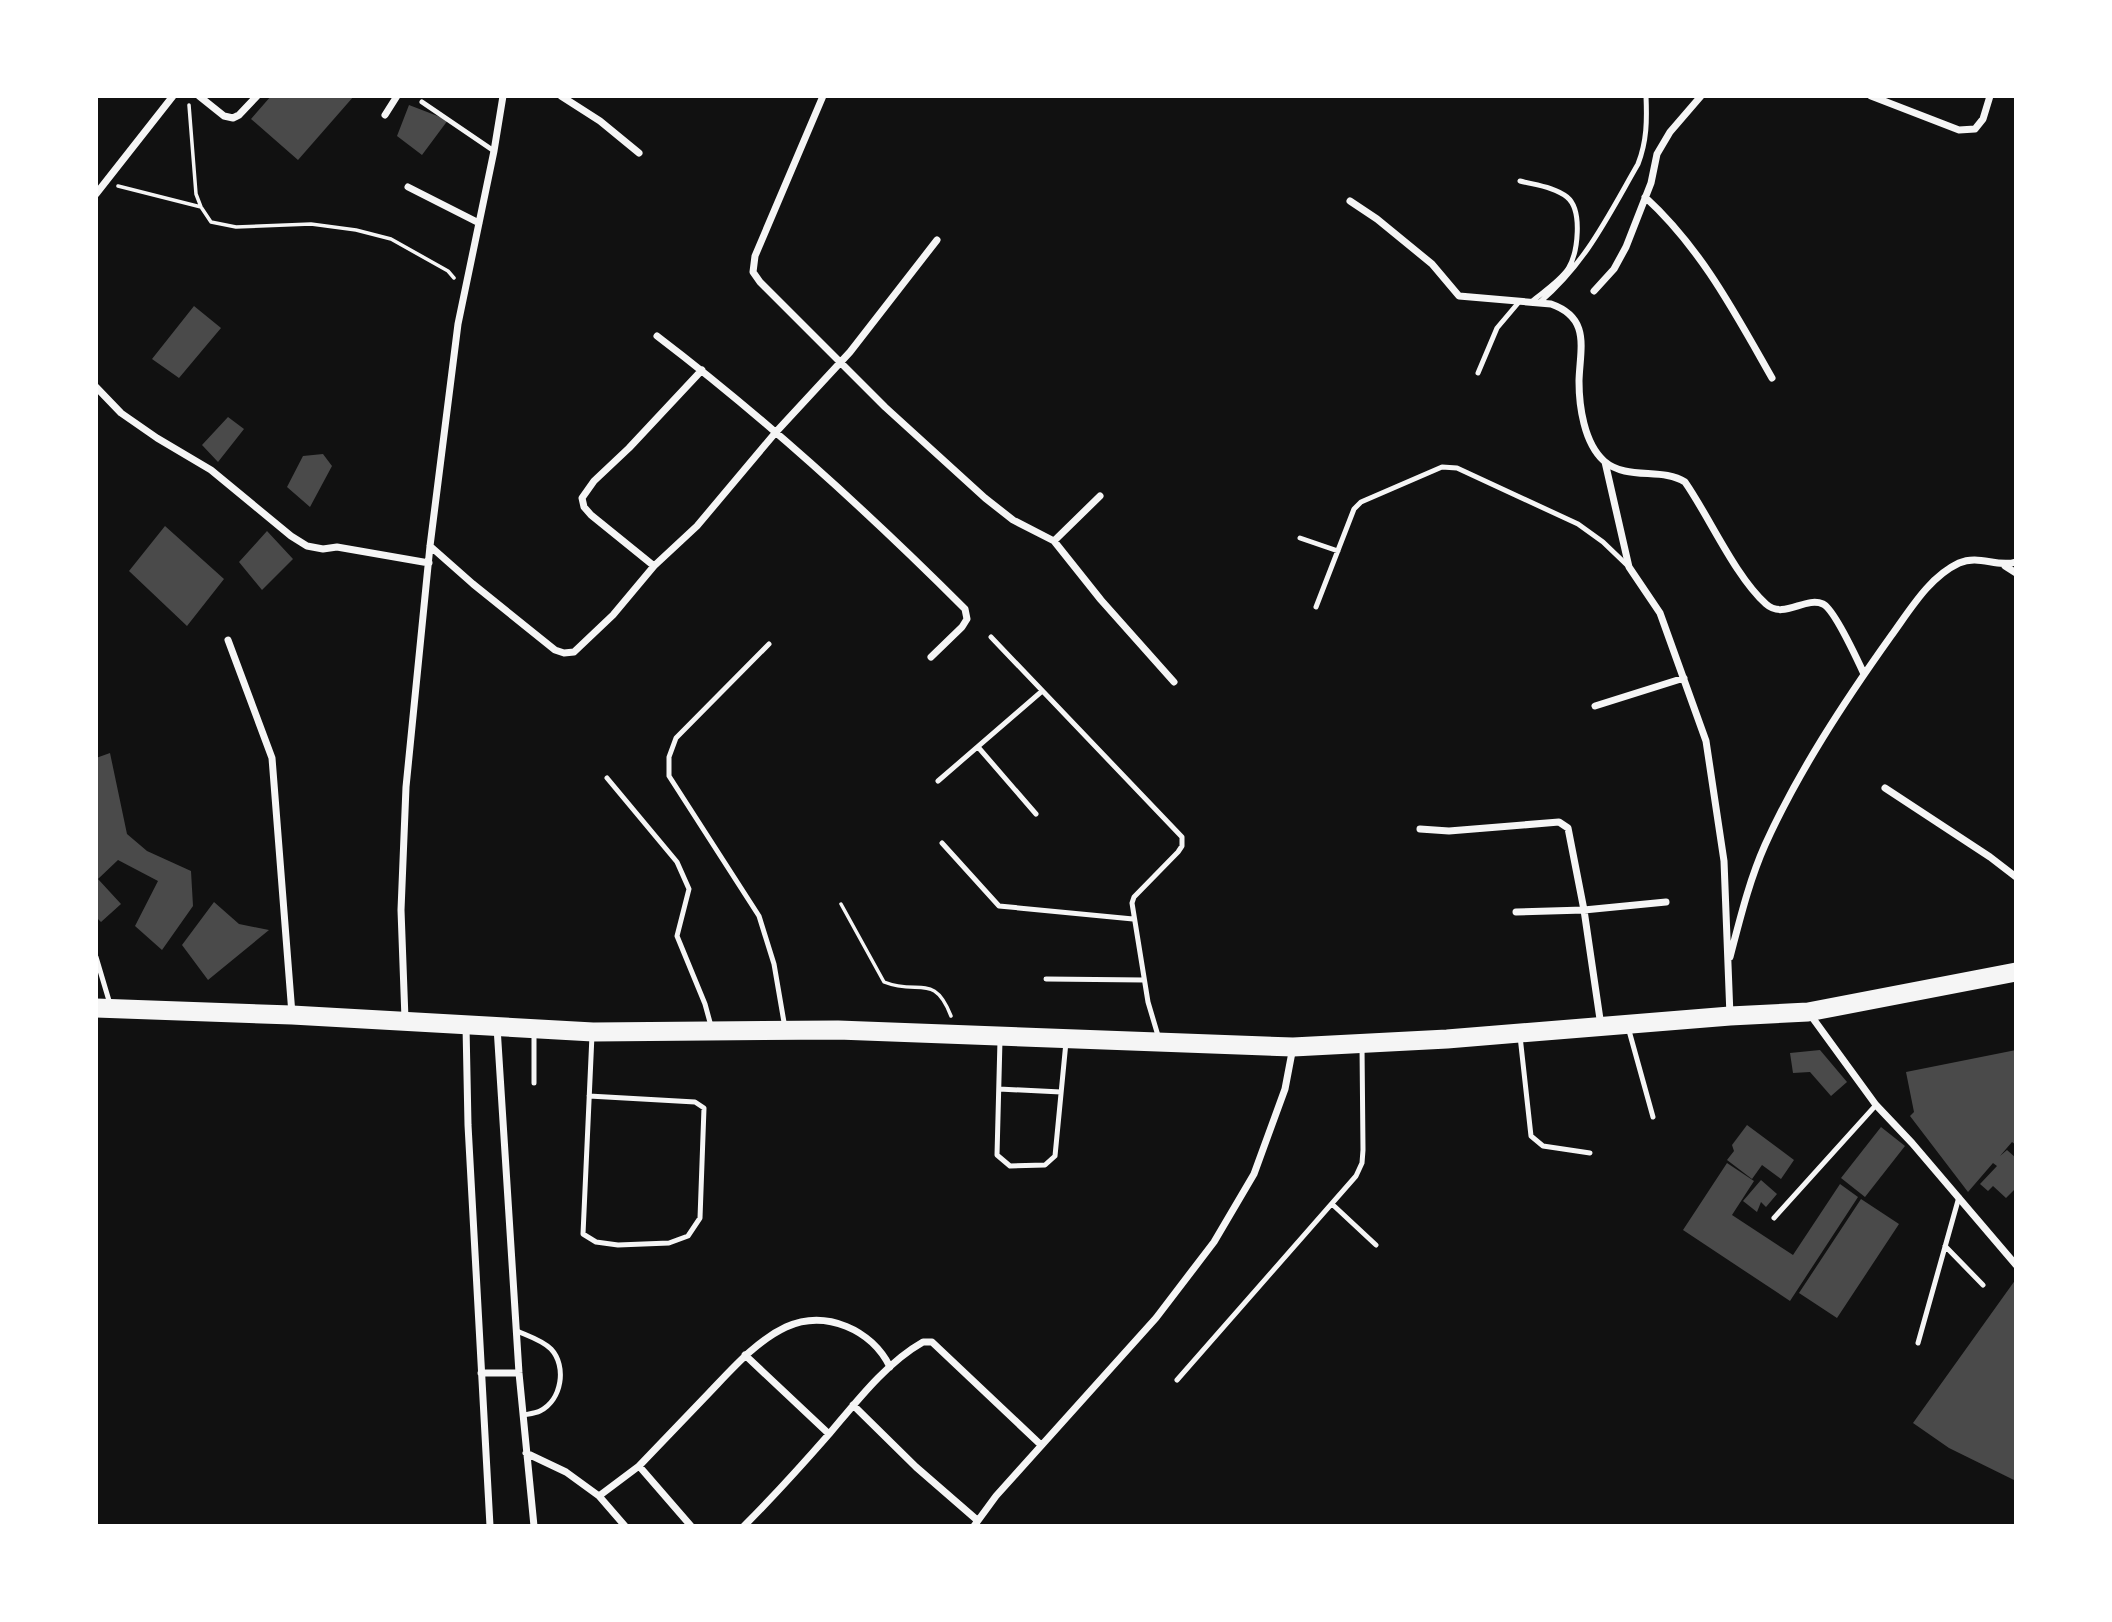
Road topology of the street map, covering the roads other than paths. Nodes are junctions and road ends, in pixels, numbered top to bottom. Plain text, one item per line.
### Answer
1 (173, 96) edge
2 (200, 96) edge
3 (257, 96) edge
4 (397, 96) edge
5 (503, 96) edge
6 (561, 96) edge
7 (823, 96) edge
8 (1646, 96) edge
9 (1701, 96) edge
10 (1871, 96) edge
11 (1990, 96) edge
12 (1890, 100) edge
13 (422, 102) dead end
14 (385, 115) dead end
15 (494, 151) junction
16 (639, 153) dead end
17 (1520, 181) dead end
18 (408, 187) dead end
19 (96, 194) edge
20 (1645, 197) junction
21 (1350, 201) dead end
22 (480, 223) junction
23 (937, 240) dead end
24 (1594, 291) dead end
25 (1519, 302) junction
26 (1531, 302) junction
27 (1540, 302) junction
28 (657, 336) dead end
29 (840, 362) junction
30 (702, 370) junction
31 (1478, 373) dead end
32 (1772, 378) dead end
33 (96, 387) edge
34 (776, 432) junction
35 (1605, 462) junction
36 (1100, 496) dead end
37 (1300, 538) dead end
38 (1054, 541) junction
39 (430, 546) junction
40 (1338, 551) junction
41 (2016, 562) edge
42 (429, 563) junction
43 (654, 566) junction
44 (2005, 566) junction
45 (1629, 567) junction
46 (2016, 573) edge
47 (1316, 607) dead end
48 (991, 637) dead end
49 (228, 640) dead end
50 (769, 644) dead end
51 (931, 657) dead end
52 (1864, 674) junction
53 (1684, 678) junction
54 (1174, 682) dead end
55 (1041, 692) junction
56 (1595, 706) dead end
57 (978, 747) junction
58 (607, 778) dead end
59 (938, 781) dead end
60 (1885, 788) dead end
61 (1036, 814) dead end
62 (1420, 829) dead end
63 (942, 843) dead end
64 (2016, 877) edge
65 (1666, 902) dead end
66 (1584, 910) junction
67 (1516, 912) dead end
68 (1133, 919) junction
69 (96, 957) edge
70 (1728, 964) junction
71 (2016, 972) edge
72 (1046, 979) dead end
73 (1144, 980) junction
74 (104, 1008) edge
75 (1808, 1013) junction
76 (292, 1015) junction
77 (1730, 1016) junction
78 (405, 1023) junction
79 (1628, 1024) junction
80 (466, 1026) junction
81 (1601, 1026) junction
82 (497, 1027) junction
83 (534, 1029) junction
84 (712, 1031) junction
85 (786, 1031) junction
86 (593, 1032) junction
87 (1520, 1033) junction
88 (1000, 1037) junction
89 (1066, 1039) junction
90 (1160, 1043) junction
91 (1362, 1043) junction
92 (1293, 1047) junction
93 (534, 1083) dead end
94 (999, 1089) junction
95 (1061, 1092) junction
96 (589, 1096) junction
97 (1876, 1105) junction
98 (1653, 1117) dead end
99 (1590, 1153) dead end
100 (1959, 1197) junction
101 (1332, 1204) junction
102 (1774, 1218) dead end
103 (1376, 1245) dead end
104 (1945, 1246) junction
105 (2016, 1265) edge
106 (1983, 1284) dead end
107 (517, 1331) junction
108 (1918, 1343) dead end
109 (746, 1355) junction
110 (890, 1367) junction
111 (481, 1373) junction
112 (519, 1373) junction
113 (1177, 1380) dead end
114 (853, 1405) junction
115 (524, 1415) junction
116 (829, 1434) junction
117 (1041, 1445) junction
118 (526, 1453) junction
119 (639, 1466) junction
120 (599, 1496) junction
121 (976, 1523) edge
122 (489, 1526) edge
123 (534, 1526) edge
124 (625, 1526) edge
125 (691, 1526) edge
126 (744, 1526) edge

1 - 19 street
2 - 3 street
4 - 14 street
5 - 15 street
6 - 16 street
7 - 29 street
8 - 27 lane
9 - 20 street
10 - 12 street
11 - 12 street
13 - 15 lane
15 - 22 street
17 - 26 lane
18 - 22 street
20 - 24 street
20 - 32 street
21 - 25 street
22 - 39 street
23 - 29 street
25 - 26 street
25 - 31 lane
26 - 27 street
27 - 35 street
28 - 30 street
29 - 34 street
29 - 38 street
30 - 34 street
30 - 43 street
33 - 42 street
34 - 43 street
34 - 51 street
35 - 45 street
35 - 52 street
36 - 38 street
37 - 40 lane
38 - 54 street
39 - 42 street
39 - 43 street
40 - 45 lane
40 - 47 lane
41 - 44 street
42 - 78 street
44 - 46 street
44 - 52 street
45 - 53 street
48 - 55 lane
49 - 76 street
50 - 85 lane
52 - 70 street
53 - 56 street
53 - 70 street
55 - 57 lane
55 - 68 lane
57 - 59 lane
57 - 61 lane
58 - 84 lane
60 - 64 street
62 - 66 street
63 - 68 lane
65 - 66 street
66 - 67 street
66 - 81 street
68 - 73 lane
69 - 74 lane
70 - 77 street
71 - 75 highway
72 - 73 lane
73 - 90 lane
74 - 76 highway
75 - 77 highway
75 - 97 street
76 - 78 highway
77 - 79 highway
78 - 80 highway
79 - 81 highway
79 - 98 lane
80 - 82 highway
80 - 111 street
81 - 87 highway
82 - 83 highway
82 - 107 street
83 - 86 highway
83 - 93 lane
84 - 85 highway
84 - 86 highway
85 - 88 highway
86 - 96 lane
87 - 91 highway
87 - 99 lane
88 - 89 highway
88 - 94 lane
89 - 90 highway
89 - 95 lane
90 - 92 highway
91 - 92 highway
91 - 101 lane
92 - 117 street
94 - 95 lane
94 - 95 lane
96 - 96 lane
97 - 100 street
97 - 102 lane
100 - 104 lane
100 - 105 street
101 - 103 lane
101 - 113 lane
104 - 106 lane
104 - 108 lane
107 - 112 street
107 - 115 lane
109 - 110 street
109 - 116 street
109 - 119 street
110 - 114 street
110 - 117 street
111 - 112 street
111 - 122 street
112 - 115 street
114 - 116 street
114 - 121 street
115 - 118 street
116 - 126 street
117 - 121 street
118 - 120 street
118 - 123 street
119 - 120 street
119 - 125 street
120 - 124 street

